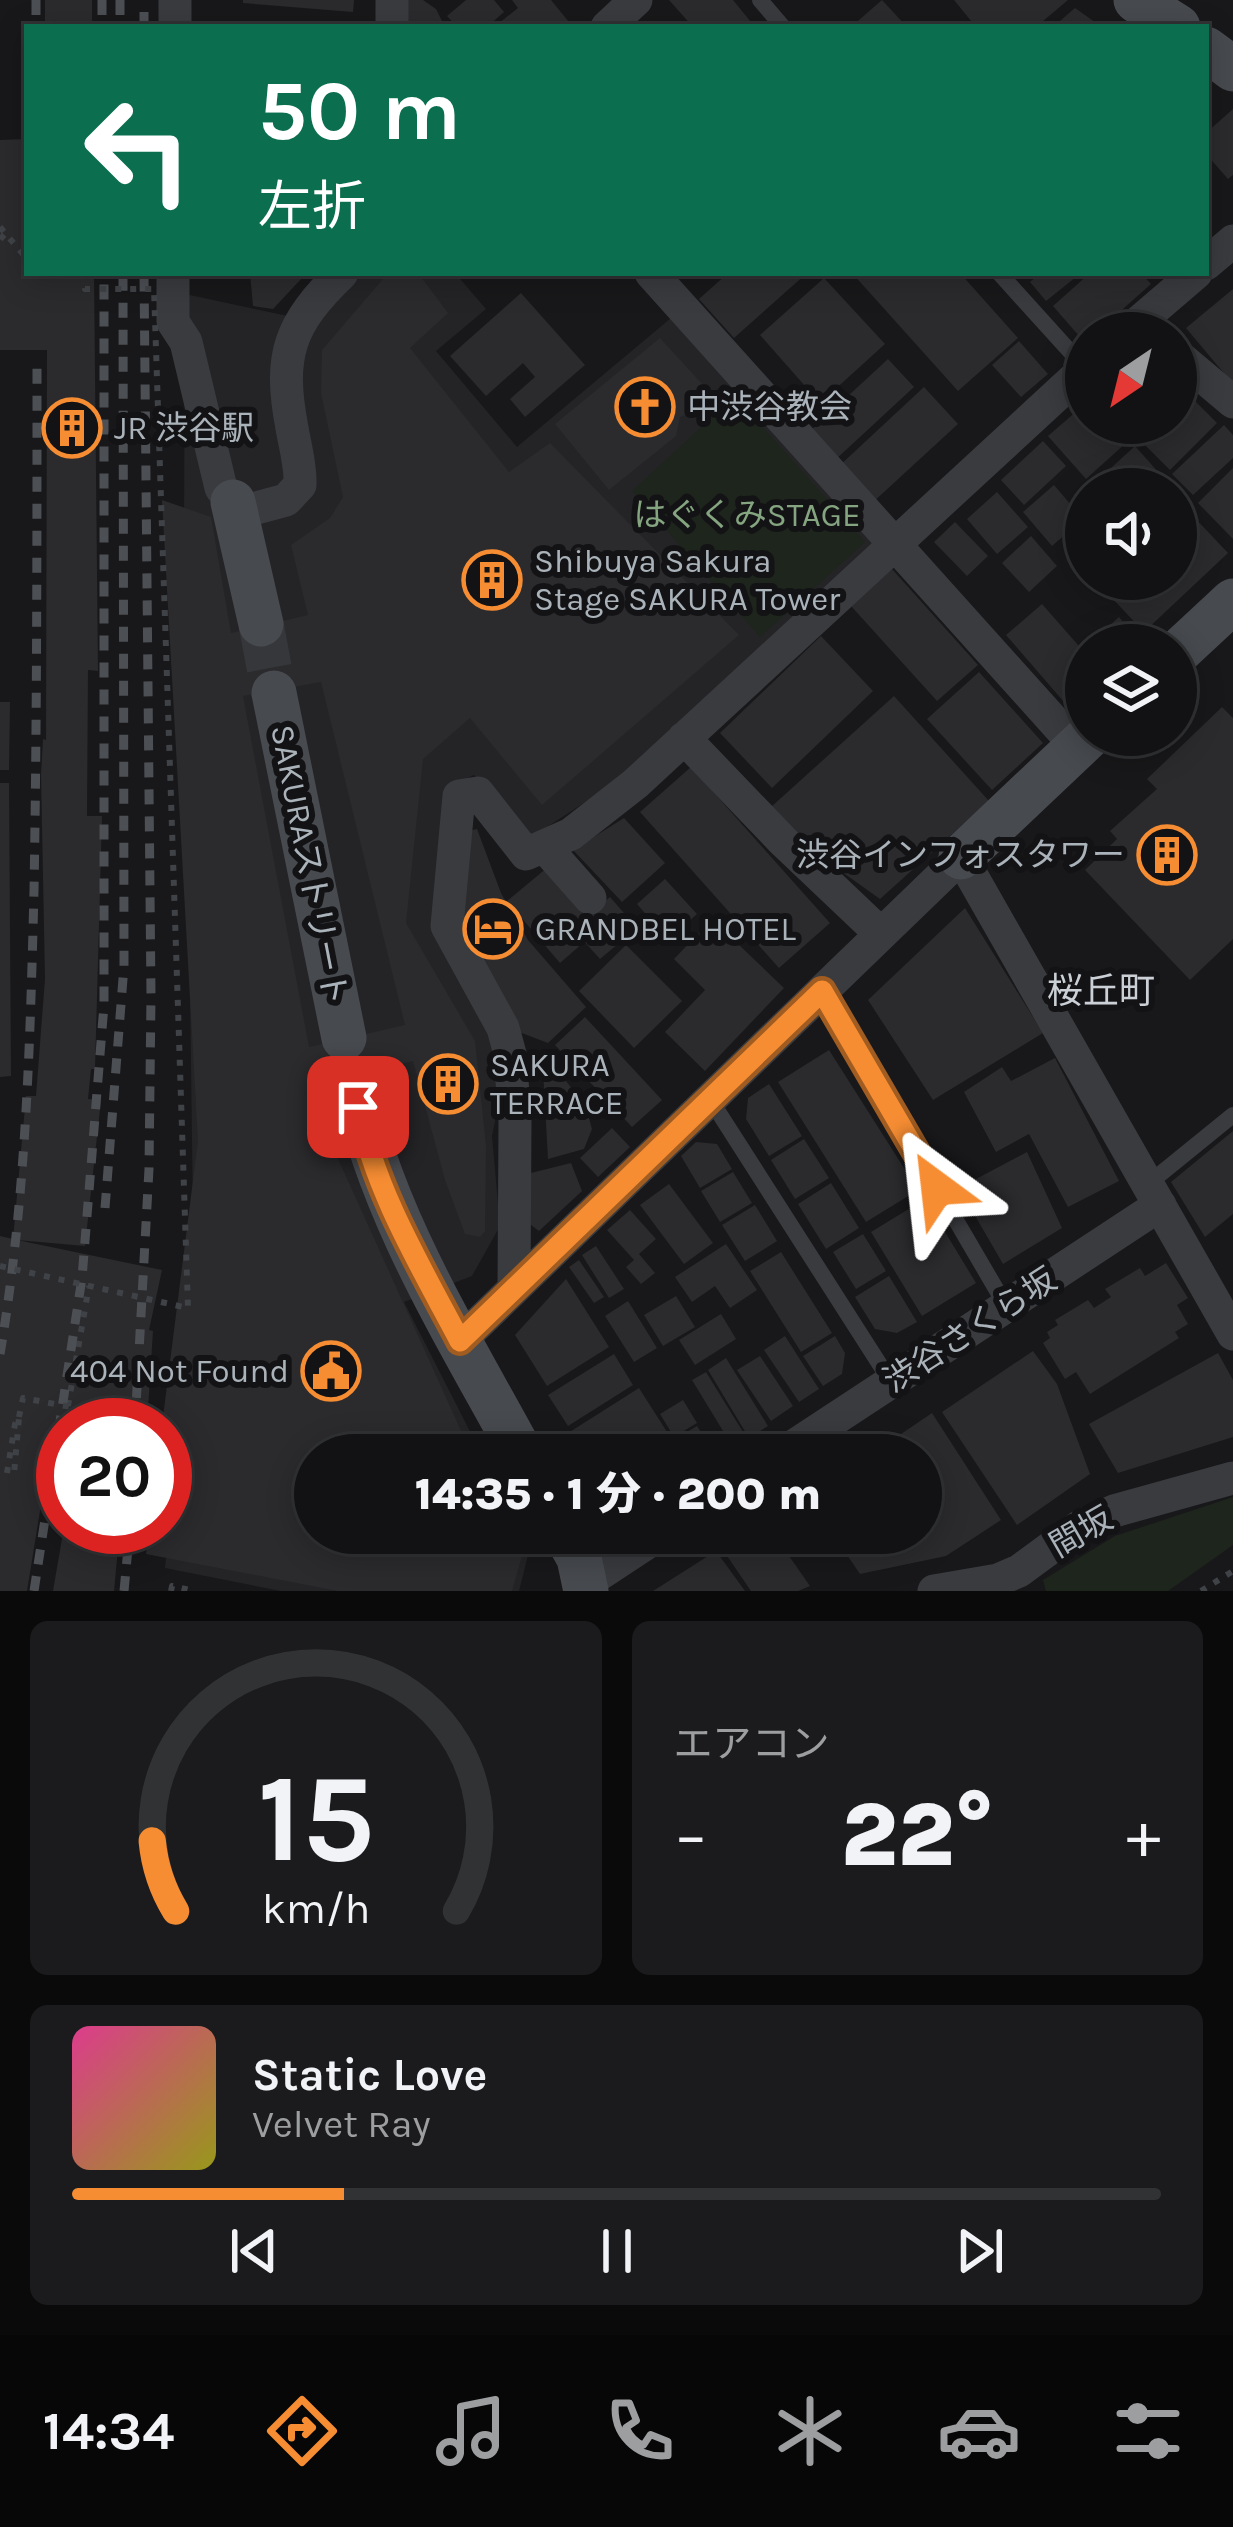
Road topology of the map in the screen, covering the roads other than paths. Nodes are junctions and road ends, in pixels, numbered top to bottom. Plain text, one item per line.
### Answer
1 (636, 0) edge
2 (760, 0) edge
3 (1136, 0) edge
4 (610, 24) edge
5 (780, 24) edge
6 (1172, 24) edge
7 (1233, 241) edge
8 (1209, 261) edge
9 (173, 276) edge
10 (339, 276) edge
11 (654, 276) edge
12 (1002, 276) edge
13 (1193, 276) edge
14 (1156, 312) edge
15 (1065, 345) edge
16 (1197, 372) edge
17 (1065, 387) edge
18 (1233, 402) edge
19 (236, 508) junction
20 (893, 544) junction
21 (1233, 601) edge
22 (261, 623) tunnel mouth
23 (1197, 634) edge
24 (274, 693) tunnel mouth
25 (1065, 721) edge
26 (684, 738) junction
27 (1068, 756) edge
28 (544, 846) junction
29 (961, 857) junction
30 (590, 898) dead end
31 (881, 934) junction
32 (822, 991) junction
33 (710, 1099) junction
34 (1233, 1115) edge
35 (1154, 1195) junction
36 (514, 1288) junction
37 (1006, 1306) junction
38 (1233, 1334) edge
39 (460, 1341) junction
40 (891, 1382) junction
41 (511, 1434) edge
42 (812, 1434) edge
43 (1233, 1478) edge
44 (573, 1554) edge
45 (632, 1554) edge
46 (586, 1587) edge
47 (934, 1591) edge

1 - 4 street
2 - 5 lane
3 - 6 street
7 - 8 street
9 - 19 street
10 - 19 street
11 - 20 street
12 - 15 lane
13 - 14 street
16 - 18 street
17 - 20 street
19 - 22 street
20 - 25 street
20 - 26 street
21 - 23 street
24 - 39 street, SAKURAストリート
26 - 28 street
26 - 31 street
27 - 29 street
28 - 30 street
28 - 36 street
29 - 31 street
29 - 35 street
31 - 32 street
32 - 33 street
32 - 37 lane
33 - 36 street
33 - 40 lane
34 - 35 lane
35 - 37 street, 渋谷さくら坂
35 - 38 street
36 - 39 street
37 - 40 street, 渋谷さくら坂
39 - 41 street, SAKURAストリート
40 - 42 street, 渋谷さくら坂
43 - 47 street, 間坂
44 - 46 street
45 - 46 street

